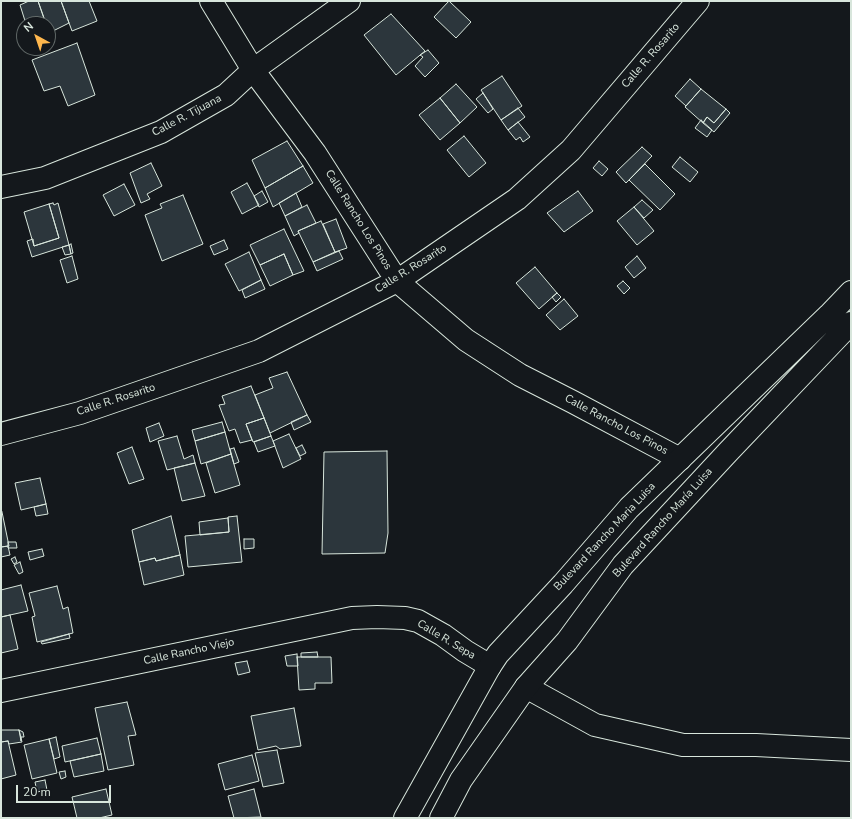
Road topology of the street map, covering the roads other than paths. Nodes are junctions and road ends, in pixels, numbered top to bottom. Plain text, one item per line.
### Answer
1 (211, 1) edge
2 (349, 1) edge
3 (698, 1) edge
4 (253, 70) junction
5 (1, 187) edge
6 (397, 281) junction
7 (851, 292) edge
8 (851, 323) edge
9 (1, 434) edge
10 (680, 459) junction
11 (377, 617) joint
12 (490, 666) junction
13 (526, 687) junction
14 (1, 691) edge
15 (851, 750) edge
16 (405, 818) edge
17 (441, 818) edge

1 - 4 street, Calle Rancho Los Pinos
2 - 4 street, Calle R. Tijuana
3 - 6 street, Calle R. Rosarito
4 - 5 street, Calle R. Tijuana
4 - 6 street, Calle Rancho Los Pinos
6 - 9 street, Calle R. Rosarito
6 - 10 street, Calle Rancho Los Pinos
7 - 10 street, Bulevard Rancho Maria Luisa
8 - 13 street, Bulevard Rancho María Luisa
10 - 12 street, Bulevard Rancho Maria Luisa
11 - 12 street, Calle R. Sepa
11 - 14 street, Calle Rancho Viejo
12 - 16 street, Bulevard Rancho Maria Luisa
13 - 15 street
13 - 17 street, Bulevard Rancho María Luisa

